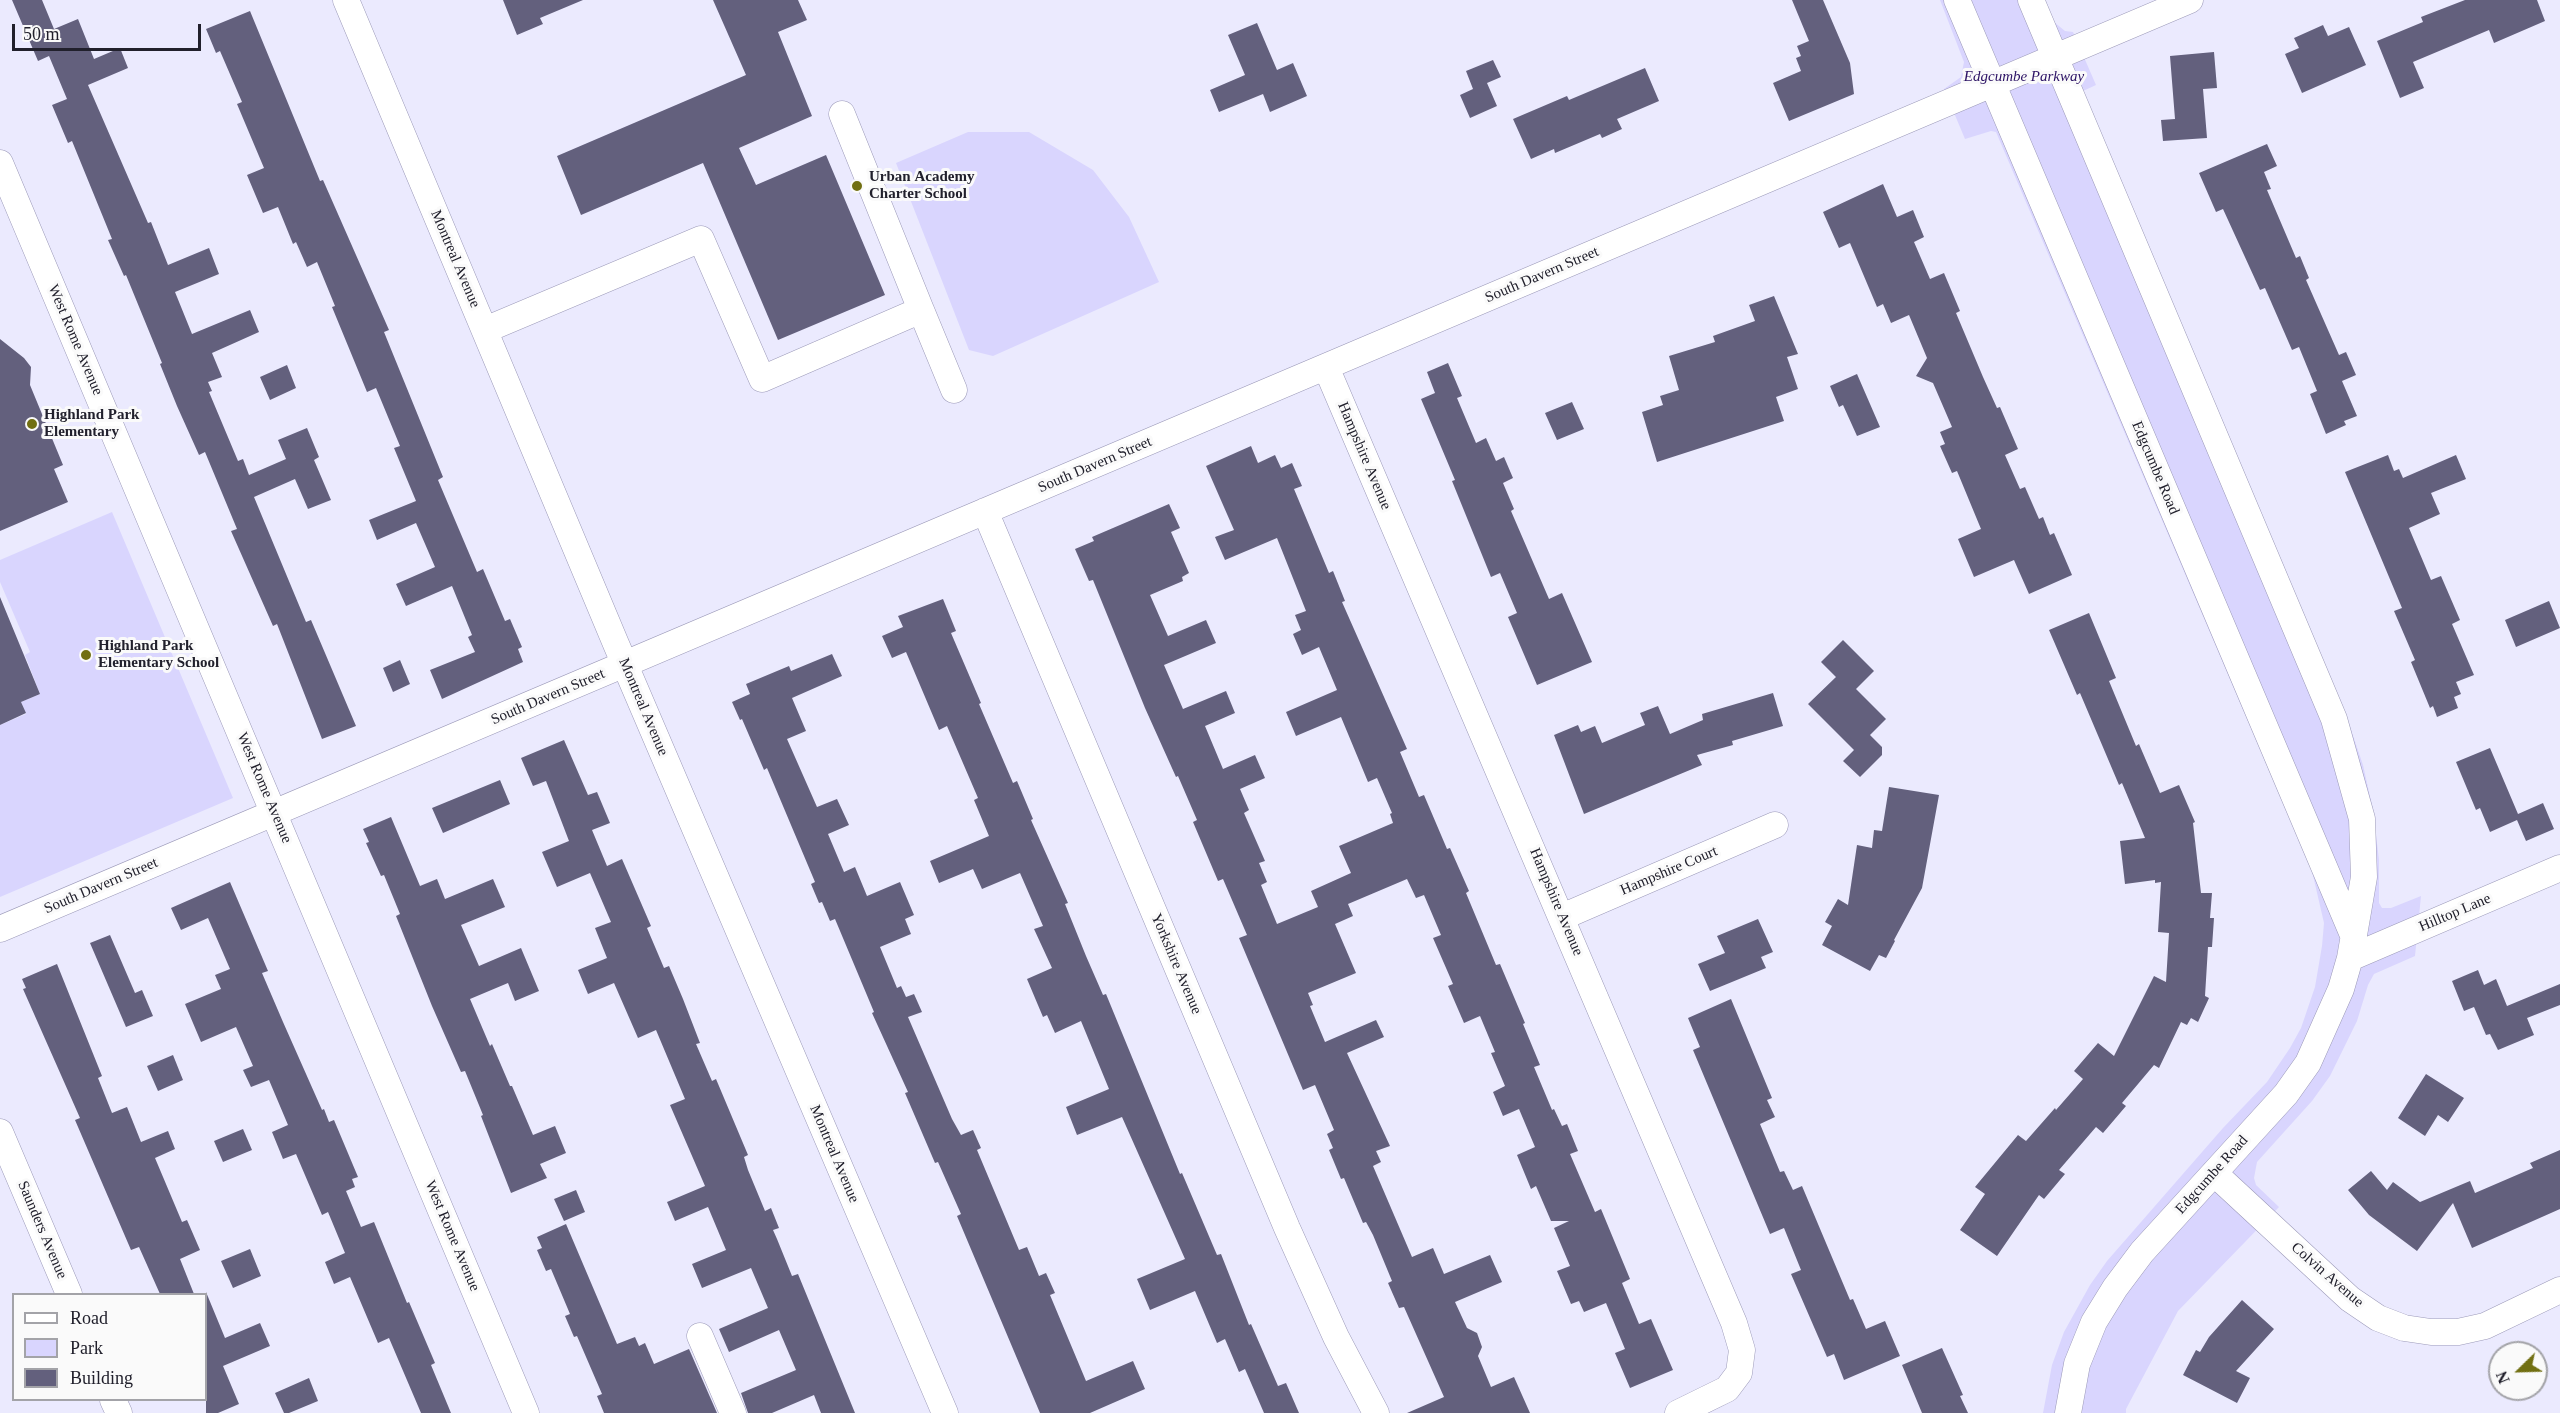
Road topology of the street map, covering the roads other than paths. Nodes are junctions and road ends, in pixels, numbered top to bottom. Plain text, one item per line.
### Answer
1 (346, 0) edge
2 (1958, 0) edge
3 (2031, 0) edge
4 (2190, 0) edge
5 (2055, 57) junction
6 (1993, 84) junction
7 (842, 114) dead end
8 (0, 164) edge
9 (921, 310) junction
10 (485, 330) junction
11 (1326, 367) junction
12 (954, 390) dead end
13 (985, 511) junction
14 (625, 664) junction
15 (274, 813) junction
16 (1775, 825) dead end
17 (2560, 868) edge
18 (1562, 917) junction
19 (0, 929) edge
20 (2351, 947) junction
21 (0, 1132) edge
22 (2214, 1173) junction
23 (2560, 1290) edge
24 (69, 1293) edge
25 (700, 1336) dead end
26 (526, 1413) edge
27 (733, 1413) edge
28 (945, 1413) edge
29 (1376, 1413) edge
30 (1678, 1413) edge
31 (2068, 1413) edge

1 - 10 street, Montreal Avenue
2 - 6 street, Edgcumbe Road
3 - 5 street, Edgcumbe Road
4 - 5 street, South Davern Street
5 - 6 street, South Davern Street
5 - 20 street, Edgcumbe Road
6 - 11 street, South Davern Street
6 - 20 street, Edgcumbe Road
7 - 9 street
8 - 15 street, West Rome Avenue
9 - 10 street
9 - 12 street
10 - 14 street, Montreal Avenue
11 - 13 street, South Davern Street
11 - 18 street, Hampshire Avenue
13 - 14 street, South Davern Street
13 - 29 street, Yorkshire Avenue
14 - 15 street, South Davern Street
14 - 28 street, Montreal Avenue
15 - 19 street, South Davern Street
15 - 26 street, West Rome Avenue
16 - 18 street, Hampshire Court
17 - 20 street, Hilltop Lane
18 - 30 street, Hampshire Avenue
20 - 22 street, Edgcumbe Road
21 - 24 street, Saunders Avenue
22 - 23 street, Colvin Avenue
22 - 31 street, Edgcumbe Road
25 - 27 street

